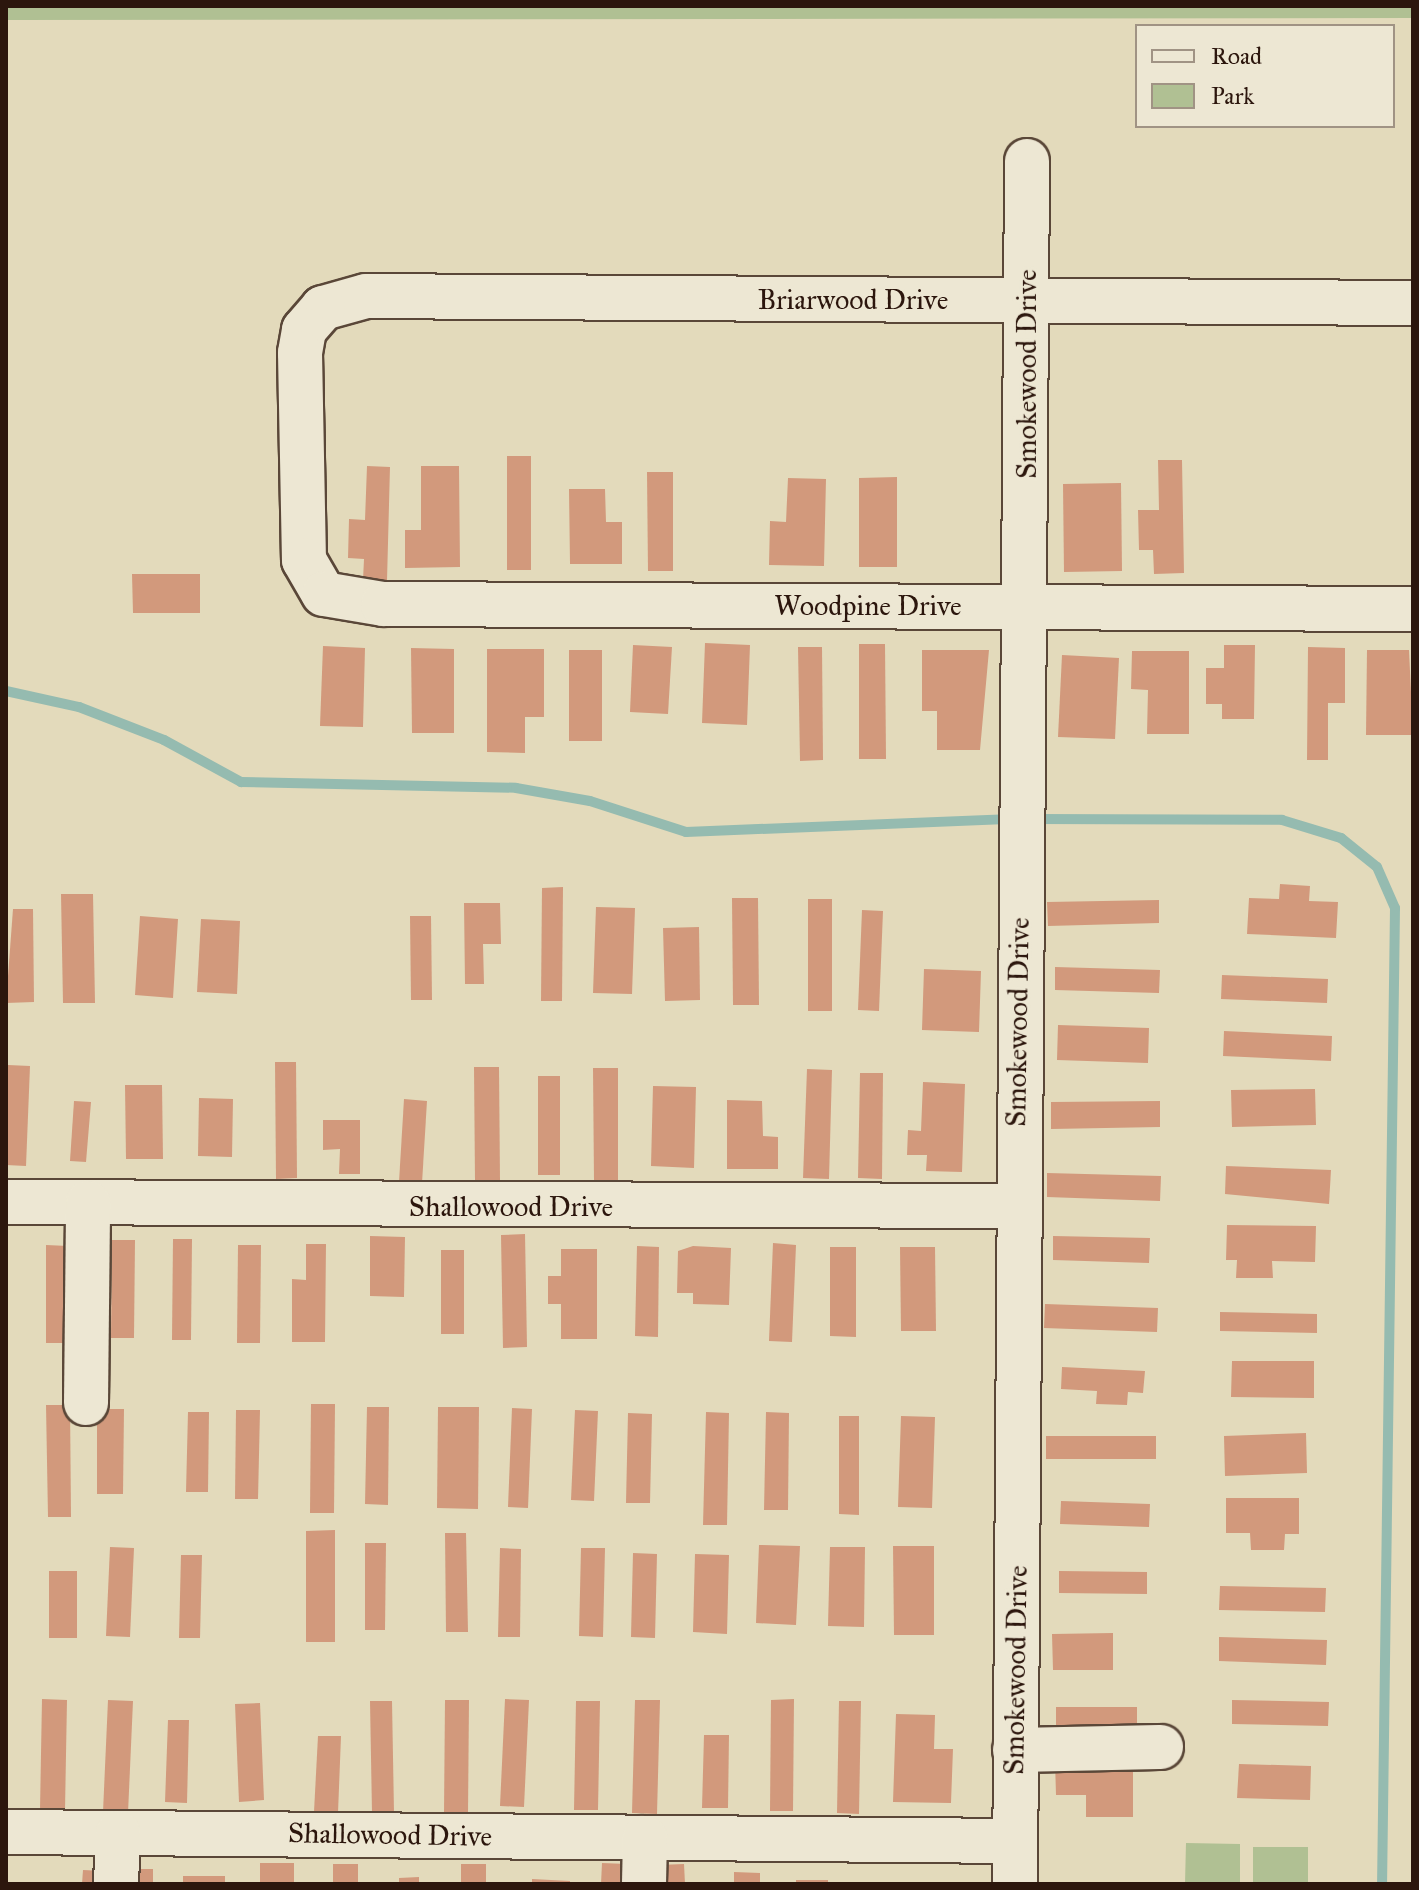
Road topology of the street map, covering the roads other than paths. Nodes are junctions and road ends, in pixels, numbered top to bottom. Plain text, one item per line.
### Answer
1 (1027, 161) dead end
2 (1028, 301) junction
3 (1413, 303) edge
4 (324, 594) joint
5 (1026, 607) junction
6 (1413, 609) edge
7 (6, 1202) edge
8 (88, 1203) junction
9 (1016, 1206) junction
10 (86, 1403) dead end
11 (1161, 1747) dead end
12 (1015, 1750) junction
13 (6, 1832) edge
14 (118, 1833) junction
15 (645, 1838) junction
16 (1014, 1841) junction
17 (116, 1884) edge
18 (644, 1884) edge
19 (1015, 1884) edge

1 - 2 street, Smokewood Drive
2 - 3 street, Briarwood Drive
2 - 4 street, Briarwood Drive
2 - 5 street, Smokewood Drive
4 - 5 street, Woodpine Drive
5 - 6 street, Woodpine Drive
5 - 9 street, Smokewood Drive
7 - 8 street, Shallowood Drive
8 - 9 street, Shallowood Drive
8 - 10 street
9 - 12 street, Smokewood Drive
11 - 12 street
12 - 16 street, Smokewood Drive
13 - 14 street, Shallowood Drive
14 - 15 street, Shallowood Drive
14 - 17 street
15 - 16 street, Shallowood Drive
15 - 18 street
16 - 19 street, Smokewood Drive

